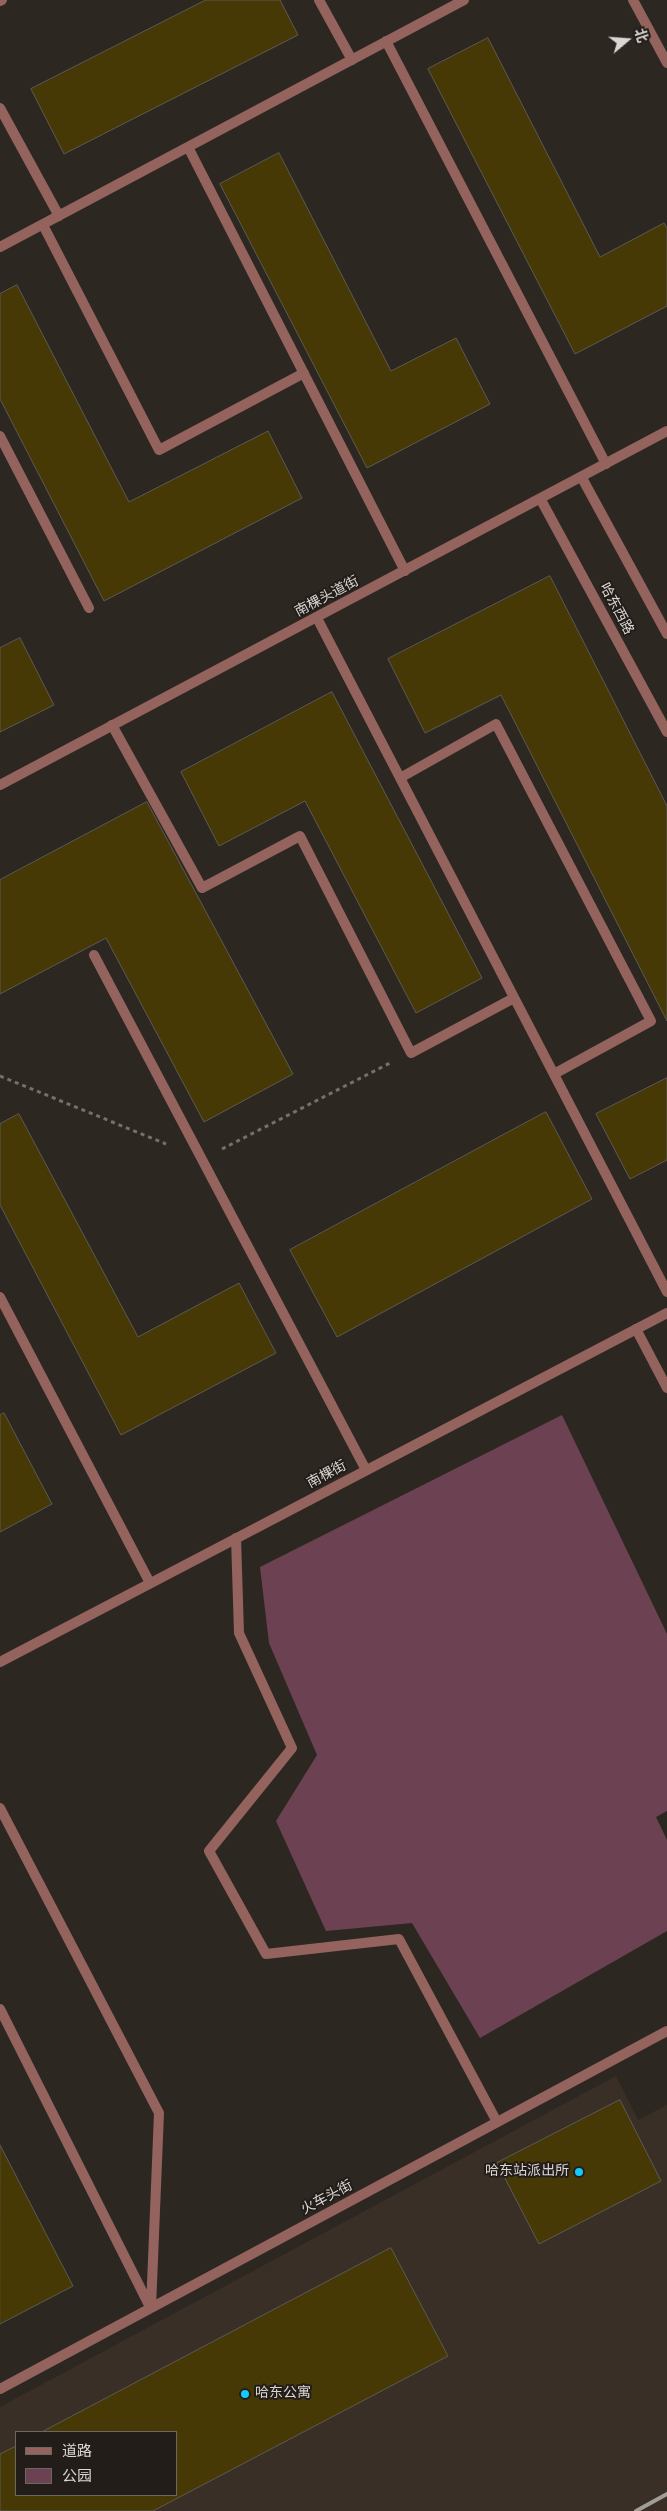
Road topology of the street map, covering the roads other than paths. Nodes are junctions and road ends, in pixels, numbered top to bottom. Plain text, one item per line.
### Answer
1 (319, 0) edge
2 (464, 0) edge
3 (633, 0) edge
4 (386, 41) junction
5 (352, 60) junction
6 (667, 63) edge
7 (0, 108) edge
8 (188, 147) junction
9 (59, 216) junction
10 (43, 225) junction
11 (0, 248) edge
12 (304, 373) junction
13 (667, 431) edge
14 (0, 436) edge
15 (606, 464) junction
16 (582, 478) junction
17 (541, 500) junction
18 (406, 571) junction
19 (89, 608) dead end
20 (317, 618) junction
21 (667, 634) edge
22 (112, 725) junction
23 (667, 732) edge
24 (400, 778) junction
25 (0, 785) edge
26 (94, 955) dead end
27 (514, 998) junction
28 (554, 1074) junction
29 (667, 1292) edge
30 (0, 1297) edge
31 (667, 1313) edge
32 (636, 1329) junction
33 (667, 1388) edge
34 (366, 1470) junction
35 (236, 1538) junction
36 (150, 1583) junction
37 (0, 1662) edge
38 (0, 1808) edge
39 (0, 2009) edge
40 (667, 2031) edge
41 (497, 2122) junction
42 (151, 2308) junction
43 (0, 2389) edge

1 - 5 street
2 - 4 street
3 - 6 street
4 - 5 street
4 - 15 street
5 - 8 street
7 - 9 street
8 - 9 street
8 - 12 street
9 - 10 street
10 - 11 street
10 - 12 street
12 - 18 street
13 - 15 street, 南棵头道街
14 - 19 street
15 - 16 street, 南棵头道街
16 - 17 street, 南棵头道街
16 - 21 street
17 - 18 street, 南棵头道街
17 - 23 street, 哈东西路
18 - 20 street, 南棵头道街
20 - 22 street, 南棵头道街
20 - 24 street
22 - 25 street, 南棵头道街
22 - 27 street
24 - 27 street
24 - 28 street
26 - 34 street
27 - 28 street
28 - 29 street
30 - 36 street
31 - 32 street, 南棵街
32 - 33 street
32 - 34 street, 南棵街
34 - 35 street, 南棵街
35 - 36 street, 南棵街
35 - 41 street
36 - 37 street, 南棵街
38 - 42 street
39 - 42 street
40 - 41 street, 火车头街
41 - 42 street, 火车头街
42 - 43 street, 火车头街

